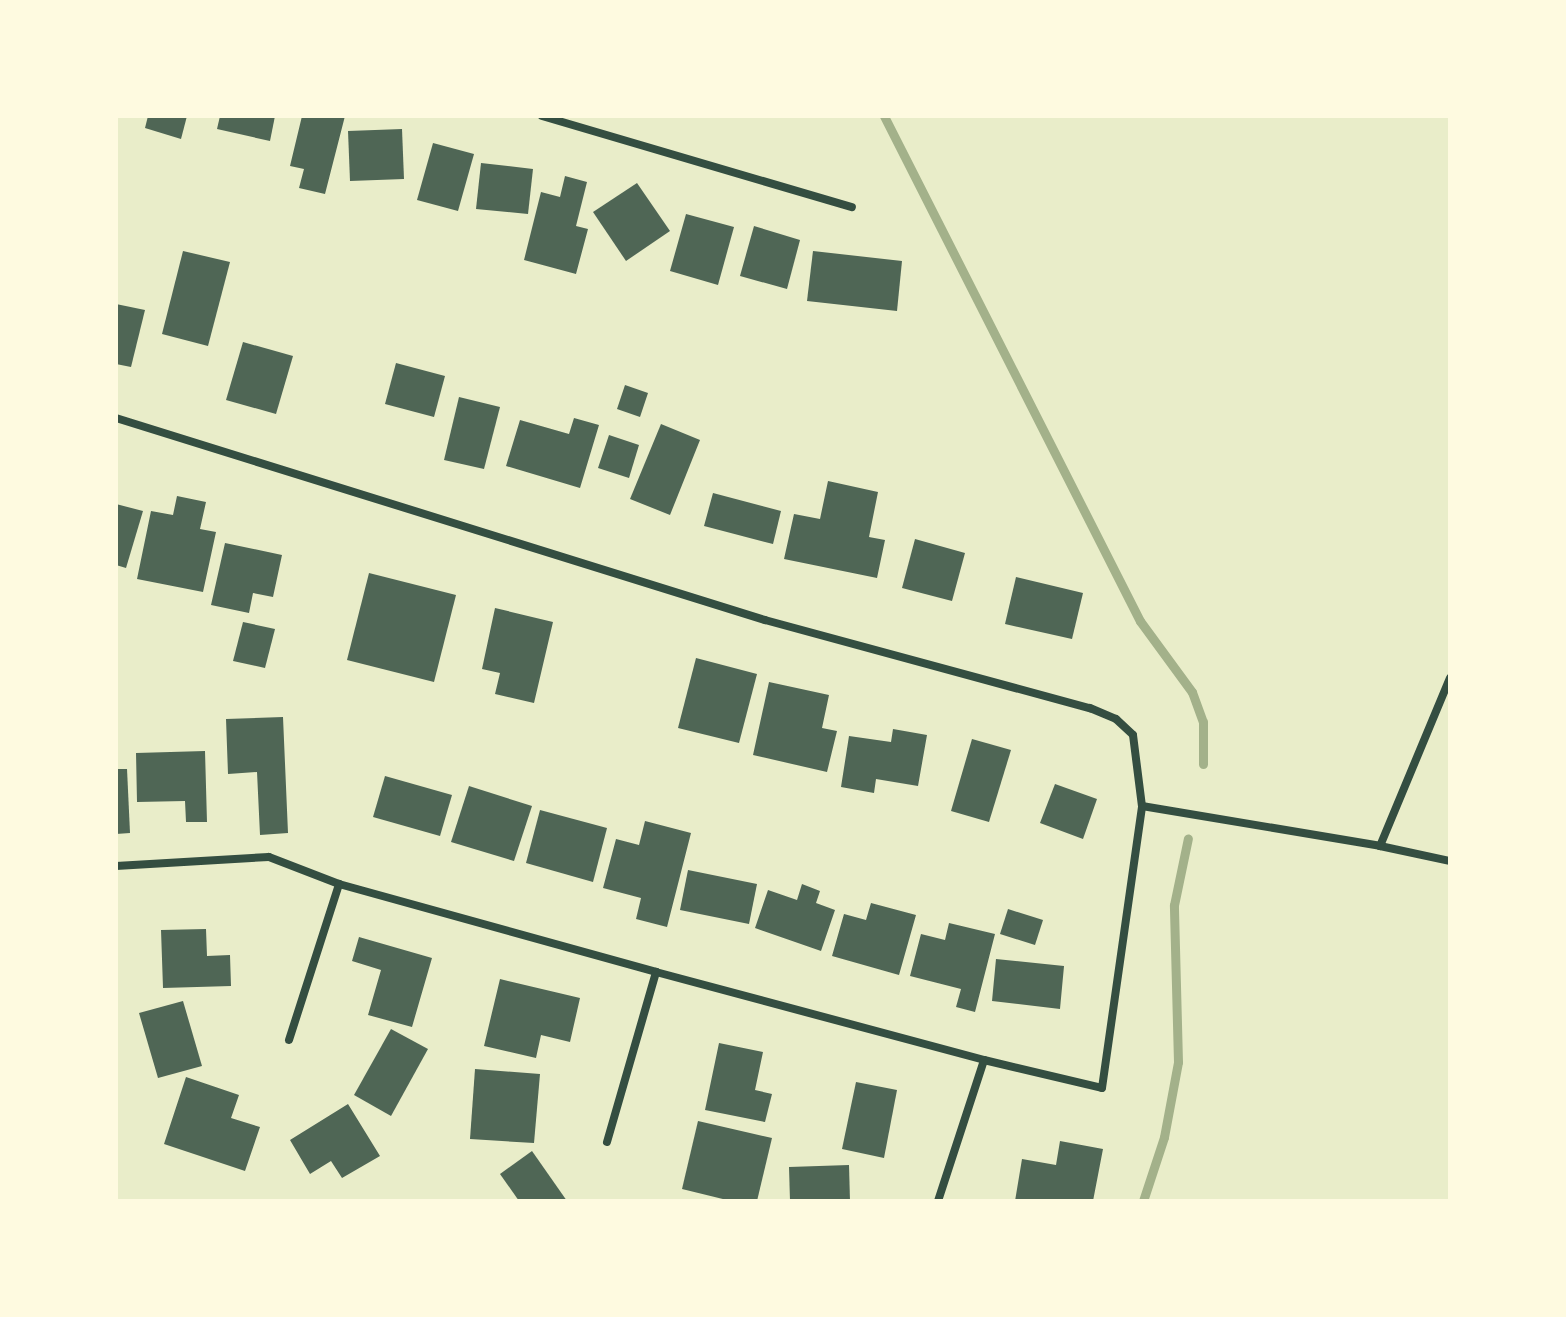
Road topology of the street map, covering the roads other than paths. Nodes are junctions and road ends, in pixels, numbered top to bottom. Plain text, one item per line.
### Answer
1 (542, 116) edge
2 (852, 207) dead end
3 (116, 418) edge
4 (1450, 678) edge
5 (1142, 806) junction
6 (1380, 846) junction
7 (1450, 861) edge
8 (116, 866) edge
9 (339, 884) junction
10 (656, 972) junction
11 (289, 1040) dead end
12 (984, 1060) junction
13 (607, 1142) dead end
14 (938, 1201) edge

1 - 2 street
3 - 5 street
4 - 6 street
5 - 6 street
5 - 12 street
6 - 7 street
8 - 9 street
9 - 10 street
9 - 11 street
10 - 12 street
10 - 13 street
12 - 14 street

